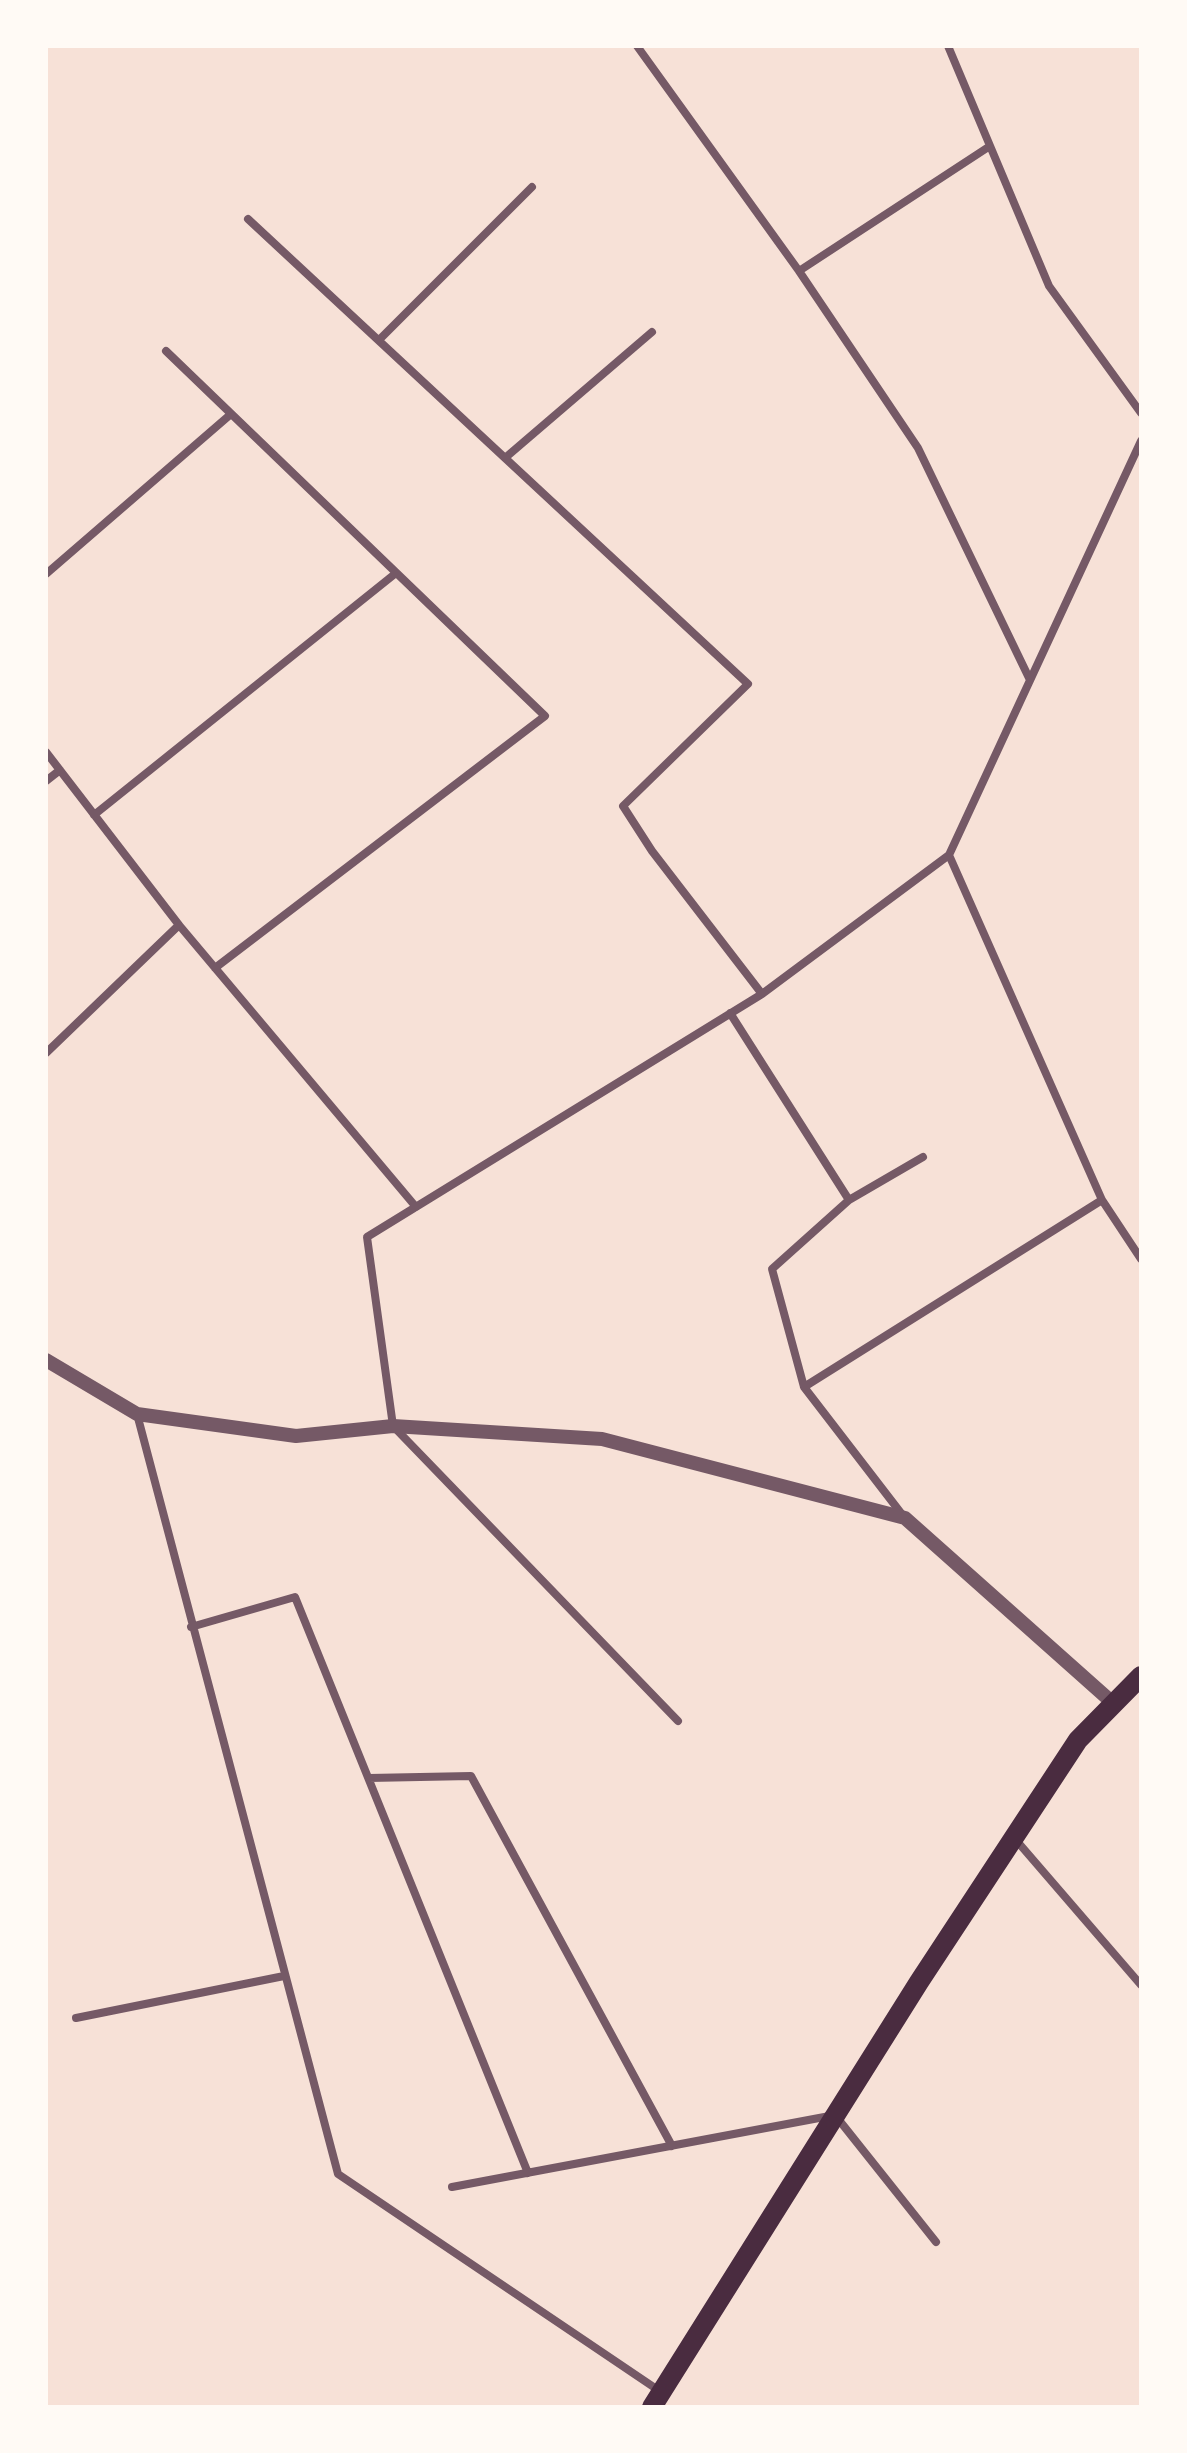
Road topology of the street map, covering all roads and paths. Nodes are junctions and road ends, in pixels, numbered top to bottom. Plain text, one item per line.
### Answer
1 (637, 46) edge
2 (948, 46) edge
3 (990, 146) junction
4 (532, 187) dead end
5 (248, 219) dead end
6 (799, 271) junction
7 (652, 332) dead end
8 (379, 340) junction
9 (166, 351) dead end
10 (1141, 413) edge
11 (231, 414) junction
12 (1141, 441) edge
13 (505, 458) junction
14 (396, 573) junction
15 (46, 574) edge
16 (1030, 680) junction
17 (46, 752) edge
18 (60, 770) junction
19 (46, 781) edge
20 (94, 815) junction
21 (949, 855) junction
22 (179, 925) junction
23 (215, 968) junction
24 (762, 994) junction
25 (730, 1013) junction
26 (46, 1053) edge
27 (923, 1157) dead end
28 (849, 1200) junction
29 (1102, 1200) junction
30 (416, 1207) junction
31 (1141, 1259) edge
32 (46, 1360) edge
33 (804, 1387) junction
34 (137, 1414) junction
35 (393, 1426) junction
36 (905, 1518) junction
37 (191, 1627) junction
38 (1141, 1676) edge
39 (1114, 1704) junction
40 (678, 1721) dead end
41 (369, 1778) junction
42 (1014, 1837) junction
43 (284, 1976) junction
44 (1141, 1985) edge
45 (76, 2018) dead end
46 (835, 2115) junction
47 (672, 2146) junction
48 (528, 2173) junction
49 (452, 2187) dead end
50 (936, 2242) dead end
51 (657, 2400) edge

1 - 6 street
2 - 3 street
3 - 6 street
3 - 10 street
4 - 8 street
5 - 8 street
6 - 16 street
7 - 13 street
8 - 13 street
9 - 11 street
11 - 14 street
11 - 15 street
12 - 16 street
13 - 24 street
14 - 20 street
14 - 23 street
16 - 21 street
17 - 18 street
18 - 19 street
18 - 20 street
20 - 22 street
21 - 24 street
21 - 29 street
22 - 23 street
22 - 26 street
23 - 30 street
24 - 25 street
25 - 28 street
25 - 30 street
27 - 28 street
28 - 33 street
29 - 31 street
29 - 33 street
30 - 35 street
32 - 34 street
33 - 36 street
34 - 35 street
34 - 37 street
35 - 36 street
35 - 40 street
36 - 39 street
37 - 41 street
37 - 43 street
38 - 39 main road
39 - 42 main road
41 - 47 street
41 - 48 street
42 - 44 street
42 - 46 main road
43 - 45 street
43 - 51 street
46 - 47 street
46 - 50 street
46 - 51 main road
47 - 48 street
48 - 49 street

